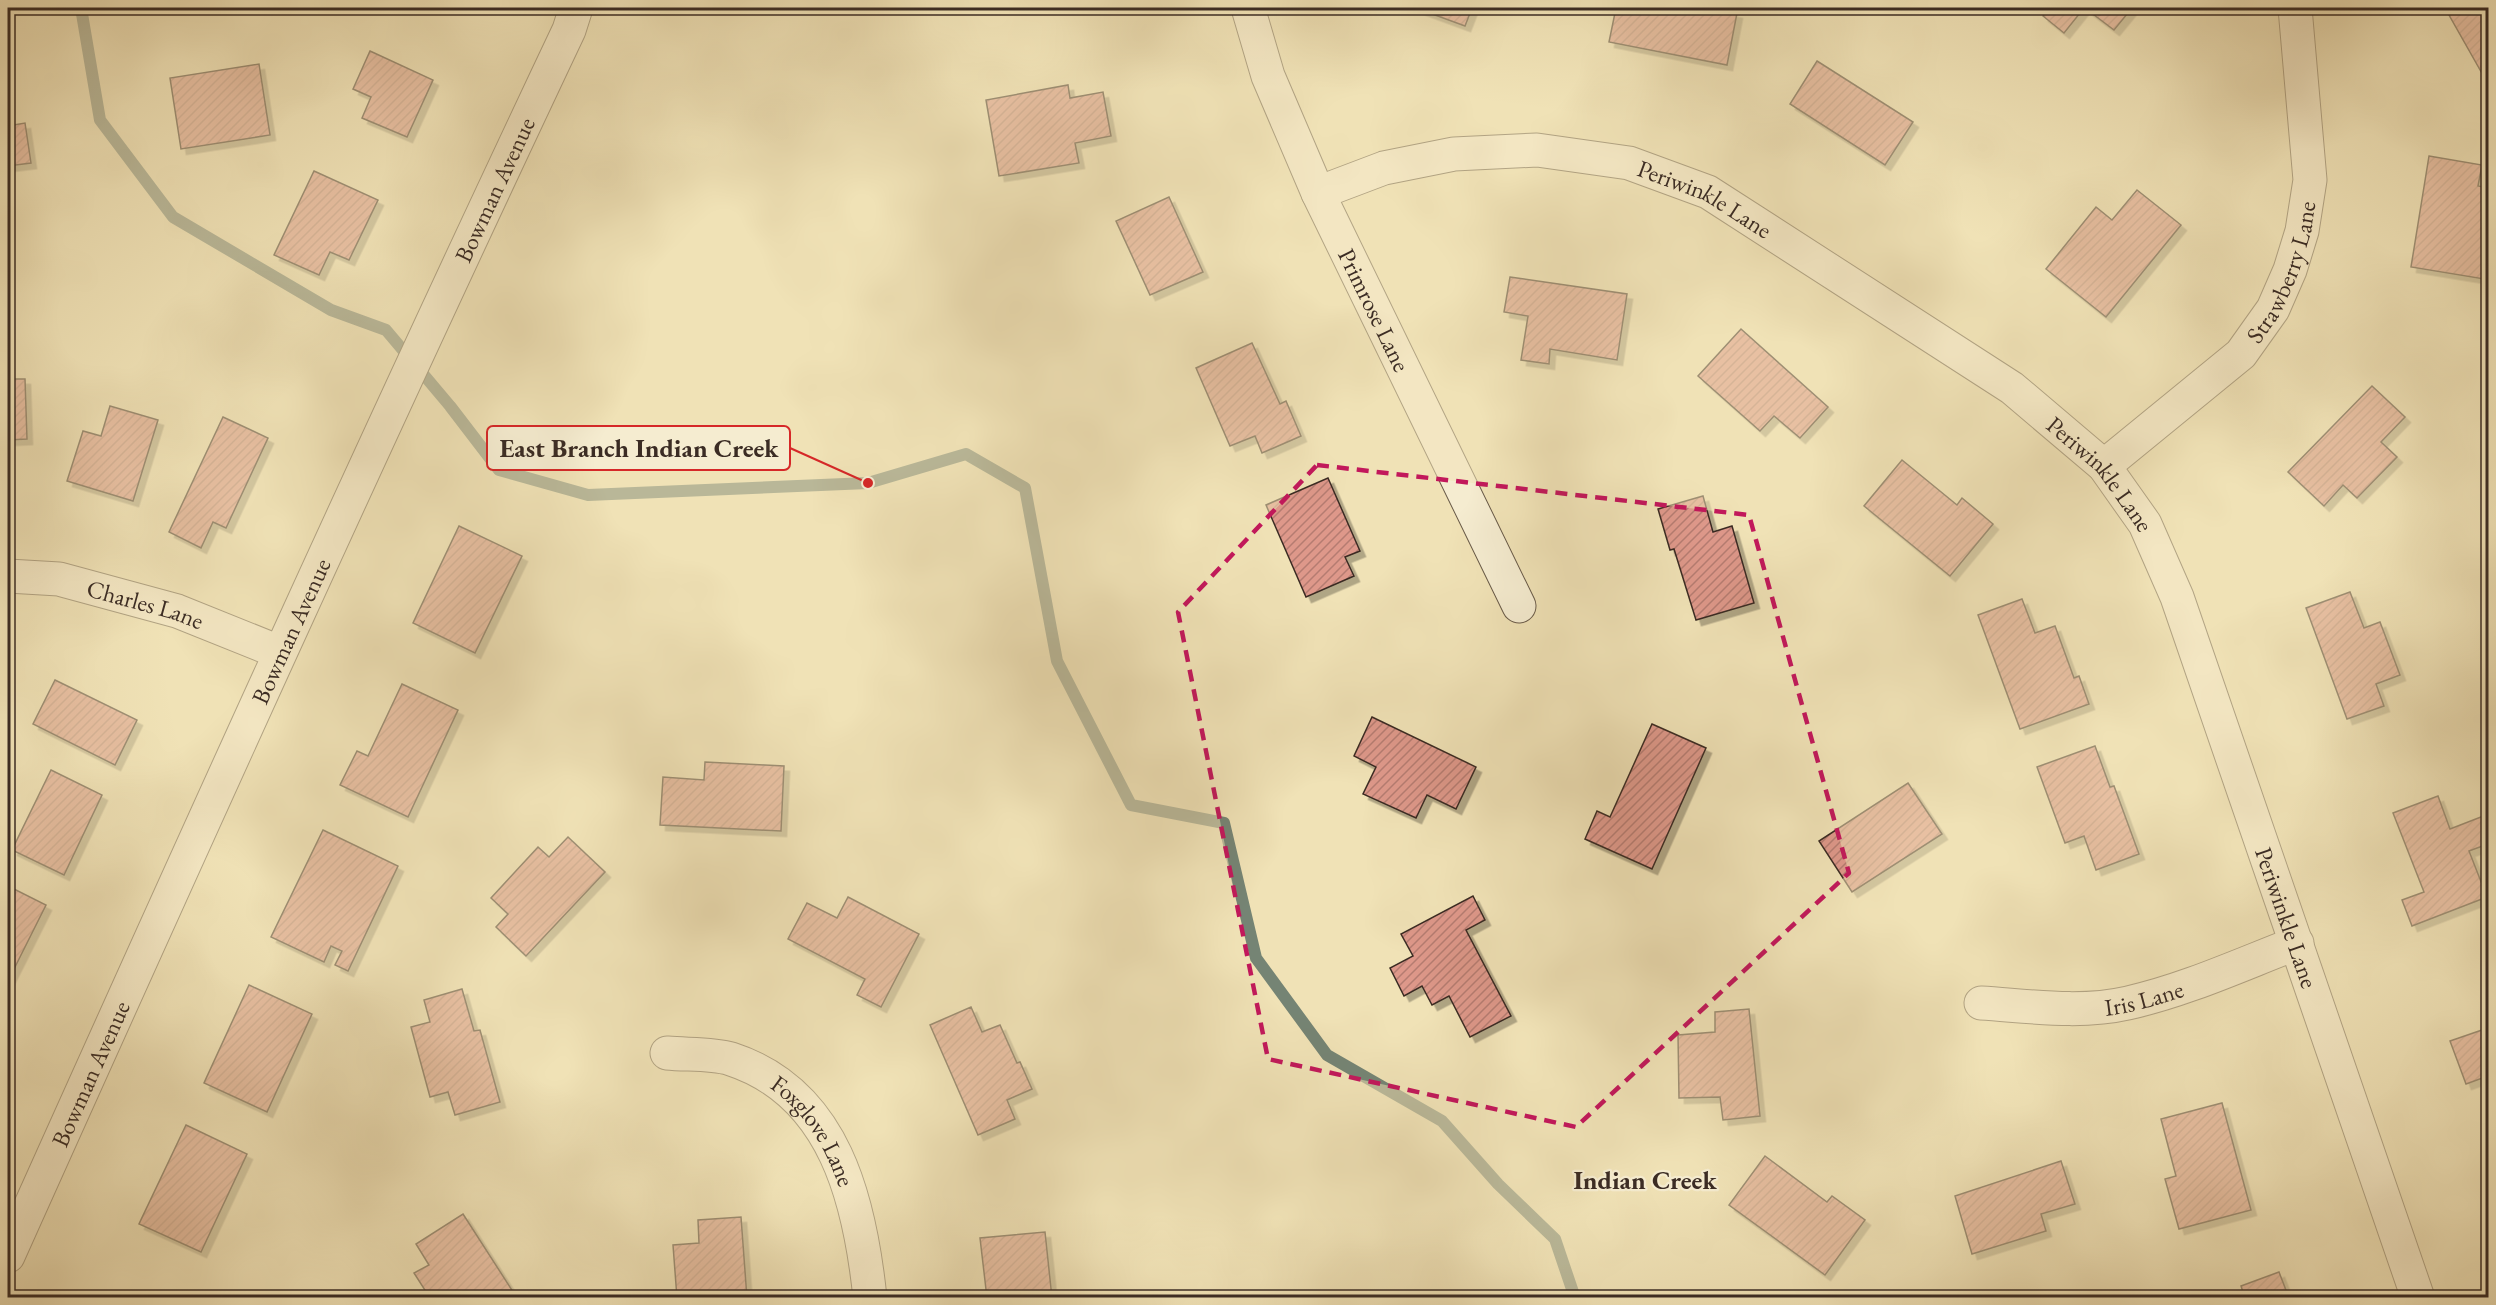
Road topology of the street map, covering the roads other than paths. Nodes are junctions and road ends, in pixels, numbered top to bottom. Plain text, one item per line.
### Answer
1 (576, 8) edge
2 (1248, 8) edge
3 (2295, 8) edge
4 (1318, 193) junction
5 (2104, 466) junction
6 (8, 576) edge
7 (1519, 606) dead end
8 (279, 652) junction
9 (2297, 943) junction
10 (1981, 1003) dead end
11 (667, 1053) dead end
12 (8, 1256) edge
13 (870, 1298) edge
14 (2418, 1298) edge

1 - 8 street, Bowman Avenue
2 - 4 street, Primrose Lane
3 - 5 street, Strawberry Lane
4 - 5 street, Periwinkle Lane
4 - 7 street, Primrose Lane
5 - 9 street, Periwinkle Lane
6 - 8 street, Charles Lane
8 - 12 street, Bowman Avenue
9 - 10 street, Iris Lane
9 - 14 street, Periwinkle Lane
11 - 13 street, Foxglove Lane

